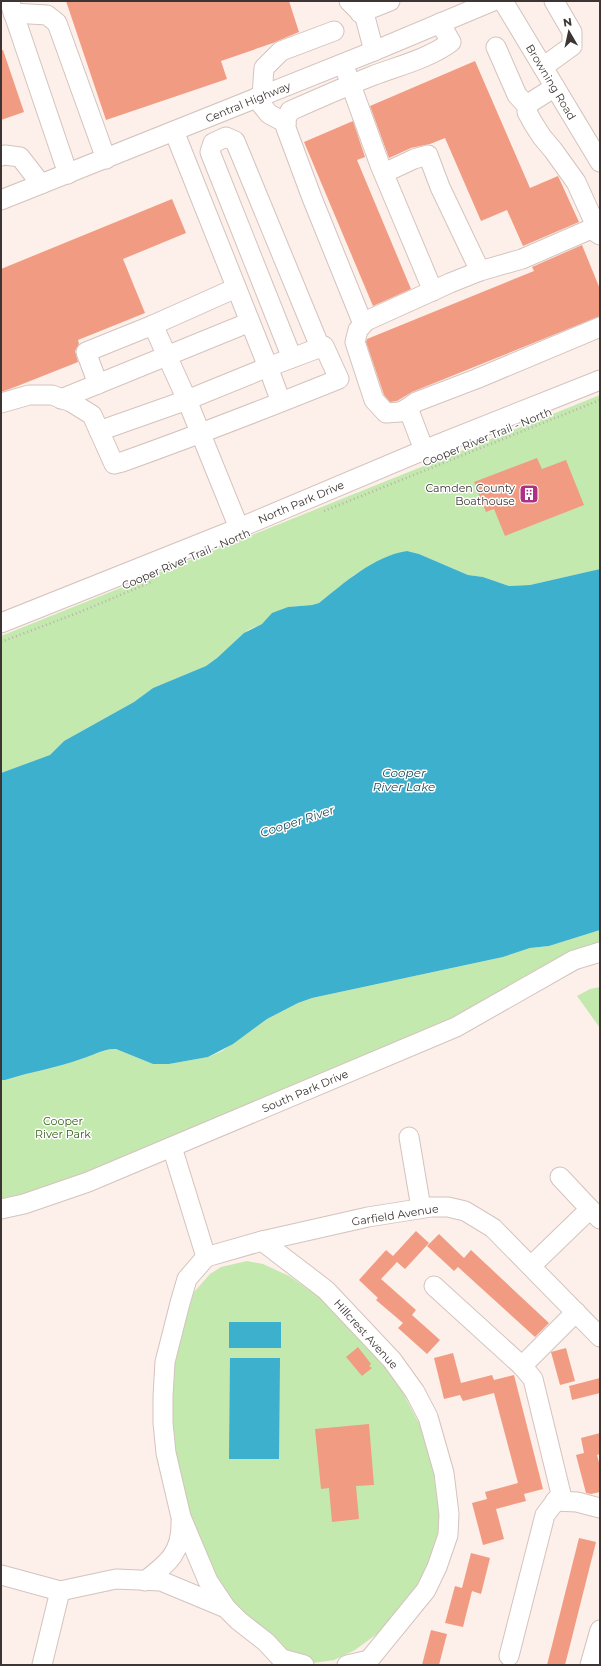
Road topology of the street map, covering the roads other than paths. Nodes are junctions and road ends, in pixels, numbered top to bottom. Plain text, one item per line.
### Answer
1 (390, 1) edge
2 (493, 1) edge
3 (503, 1) edge
4 (554, 1) edge
5 (11, 7) edge
6 (355, 7) edge
7 (440, 24) junction
8 (334, 31) dead end
9 (496, 47) dead end
10 (374, 51) junction
11 (343, 63) junction
12 (543, 67) junction
13 (350, 85) junction
14 (555, 88) junction
15 (259, 97) junction
16 (528, 107) junction
17 (286, 123) junction
18 (174, 131) junction
19 (1, 156) edge
20 (106, 159) junction
21 (600, 162) edge
22 (384, 173) junction
23 (68, 174) junction
24 (41, 184) junction
25 (1, 200) edge
26 (597, 228) edge
27 (480, 271) junction
28 (236, 288) junction
29 (433, 291) junction
30 (250, 322) junction
31 (363, 324) junction
32 (153, 325) junction
33 (600, 327) edge
34 (320, 347) junction
35 (167, 356) junction
36 (292, 358) junction
37 (268, 367) junction
38 (600, 380) edge
39 (98, 384) junction
40 (61, 399) junction
41 (187, 400) junction
42 (281, 402) junction
43 (1, 403) edge
44 (408, 408) junction
45 (99, 431) junction
46 (201, 434) junction
47 (424, 450) junction
48 (239, 528) junction
49 (1, 623) edge
50 (600, 952) edge
51 (409, 1136) dead end
52 (172, 1147) junction
53 (560, 1177) dead end
54 (421, 1208) junction
55 (1, 1209) edge
56 (595, 1214) edge
57 (262, 1241) junction
58 (206, 1257) junction
59 (531, 1266) junction
60 (434, 1286) dead end
61 (576, 1312) junction
62 (600, 1337) edge
63 (522, 1366) junction
64 (555, 1501) junction
65 (600, 1508) edge
66 (181, 1518) junction
67 (1, 1575) edge
68 (145, 1581) junction
69 (60, 1591) junction
70 (226, 1608) junction
71 (600, 1630) edge
72 (509, 1656) dead end
73 (284, 1662) edge
74 (370, 1662) edge
75 (42, 1665) edge
76 (304, 1665) edge
77 (347, 1665) edge
78 (590, 1665) edge

1 - 6 street
2 - 7 street, Central Highway
3 - 12 street, Browning Road
4 - 12 street
5 - 20 street
5 - 23 street
6 - 10 street
7 - 10 street, Central Highway
7 - 13 street
8 - 15 street
9 - 16 street
10 - 11 street, Central Highway
11 - 13 street
11 - 15 street, Central Highway
12 - 14 street, Browning Road
13 - 17 street
13 - 22 street
14 - 16 street
14 - 21 street, Browning Road
15 - 17 street
15 - 18 street, Central Highway
16 - 26 street
17 - 31 street
18 - 20 street, Central Highway
18 - 28 street
19 - 24 street
20 - 23 street, Central Highway
22 - 27 street
22 - 29 street
23 - 24 street, Central Highway
24 - 25 street, Central Highway
26 - 27 street
27 - 29 street
28 - 30 street
28 - 32 street
29 - 31 street
30 - 35 street
30 - 37 street
31 - 44 street
32 - 35 street
32 - 39 street
33 - 44 street
34 - 36 street
34 - 36 street
34 - 42 street
35 - 39 street
35 - 41 street
36 - 37 street
37 - 41 street
37 - 42 street
38 - 47 street, North Park Drive
39 - 40 street
40 - 43 street
40 - 45 street
41 - 45 street
41 - 46 street
42 - 46 street
44 - 47 street
45 - 46 street
46 - 48 street
47 - 48 street, North Park Drive
48 - 49 street, North Park Drive
50 - 52 street, South Park Drive
51 - 54 street
52 - 55 street, South Park Drive
52 - 58 street
53 - 56 street
54 - 57 street, Garfield Avenue
54 - 59 street, Garfield Avenue
56 - 59 street
57 - 58 street, Garfield Avenue
57 - 74 street, Hillcrest Avenue
58 - 66 street
59 - 61 street, Garfield Avenue
60 - 63 street
61 - 62 street, Garfield Avenue
61 - 63 street
63 - 64 street
64 - 65 street
64 - 72 street
66 - 68 street
66 - 70 street
67 - 69 street
68 - 69 street
68 - 70 street
69 - 75 street
70 - 73 street
71 - 78 street
73 - 76 street
74 - 77 street

